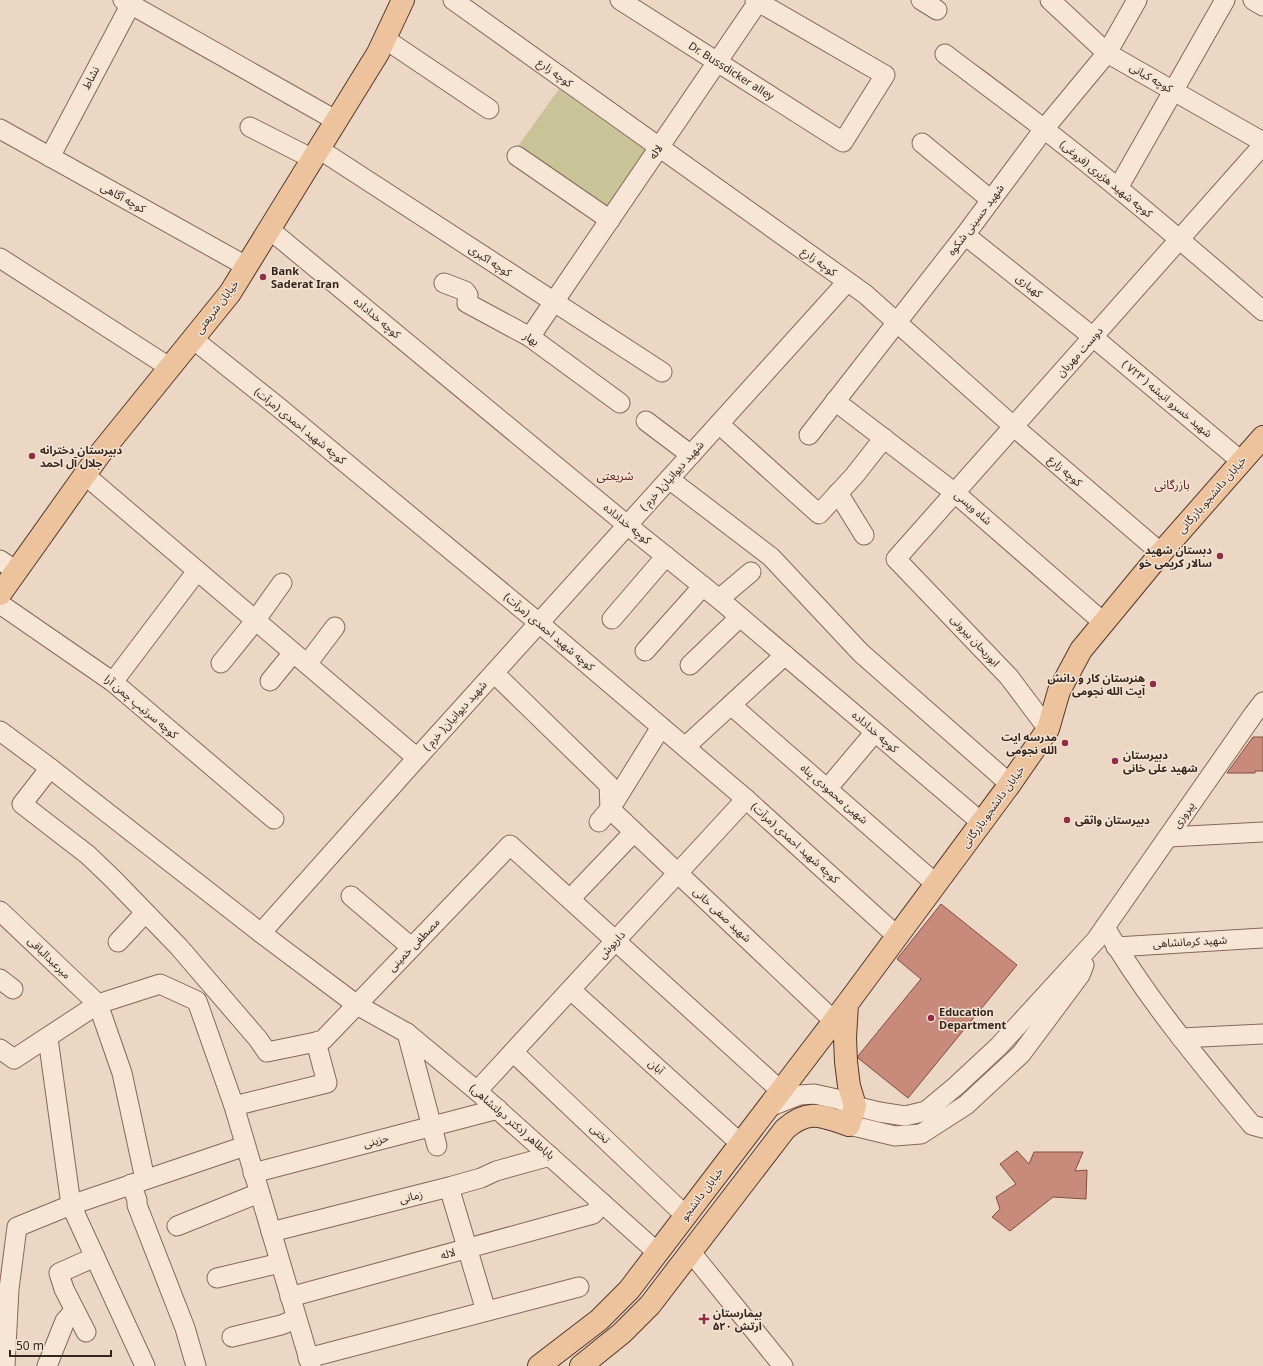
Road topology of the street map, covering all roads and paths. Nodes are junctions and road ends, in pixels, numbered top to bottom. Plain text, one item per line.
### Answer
1 (403, 0) edge
2 (453, 0) edge
3 (620, 0) edge
4 (920, 0) edge
5 (1050, 0) edge
6 (1137, 0) edge
7 (1225, 0) edge
8 (1252, 0) edge
9 (129, 1) edge
10 (757, 1) edge
11 (1263, 6) edge
12 (937, 10) dead end
13 (385, 39) junction
14 (1107, 53) junction
15 (945, 54) dead end
16 (717, 62) junction
17 (1173, 91) junction
18 (489, 108) dead end
19 (336, 121) junction
20 (250, 127) dead end
21 (0, 129) edge
22 (1044, 129) junction
23 (922, 143) dead end
24 (1263, 143) edge
25 (659, 148) junction
26 (316, 154) junction
27 (516, 156) dead end
28 (50, 157) junction
29 (1118, 188) junction
30 (992, 200) junction
31 (610, 220) junction
32 (269, 229) junction
33 (965, 235) junction
34 (1180, 239) junction
35 (0, 258) edge
36 (246, 266) junction
37 (847, 282) junction
38 (444, 283) dead end
39 (554, 302) junction
40 (1263, 311) edge
41 (897, 322) junction
42 (530, 337) junction
43 (1093, 337) junction
44 (193, 339) junction
45 (169, 367) junction
46 (662, 372) dead end
47 (835, 401) junction
48 (620, 403) dead end
49 (646, 421) dead end
50 (719, 424) junction
51 (1013, 426) junction
52 (809, 435) dead end
53 (1263, 437) edge
54 (884, 438) junction
55 (691, 454) junction
56 (1241, 461) junction
57 (84, 475) junction
58 (668, 479) junction
59 (838, 493) junction
60 (955, 493) junction
61 (627, 525) junction
62 (864, 535) dead end
63 (1161, 553) junction
64 (666, 556) junction
65 (896, 559) joint
66 (8, 566) edge
67 (197, 571) junction
68 (751, 572) dead end
69 (282, 583) dead end
70 (703, 586) junction
71 (0, 594) edge
72 (719, 599) junction
73 (0, 604) edge
74 (740, 617) junction
75 (612, 619) dead end
76 (256, 621) junction
77 (539, 623) junction
78 (1104, 623) junction
79 (335, 627) dead end
80 (645, 651) dead end
81 (785, 655) junction
82 (300, 659) junction
83 (221, 663) dead end
84 (690, 665) dead end
85 (494, 673) junction
86 (270, 681) dead end
87 (113, 682) junction
88 (731, 705) junction
89 (1260, 710) edge
90 (661, 727) junction
91 (1048, 729) junction
92 (0, 731) edge
93 (875, 732) junction
94 (685, 747) junction
95 (417, 758) junction
96 (50, 768) junction
97 (1010, 784) junction
98 (827, 789) junction
99 (746, 799) junction
100 (605, 816) junction
101 (274, 819) dead end
102 (982, 823) junction
103 (634, 832) junction
104 (1263, 832) edge
105 (1169, 836) junction
106 (678, 874) junction
107 (936, 884) junction
108 (351, 896) dead end
109 (570, 899) junction
110 (0, 911) edge
111 (145, 913) junction
112 (261, 934) junction
113 (1100, 934) junction
114 (897, 936) junction
115 (1263, 938) edge
116 (616, 941) junction
117 (118, 942) dead end
118 (411, 947) junction
119 (1116, 947) junction
120 (571, 990) junction
121 (98, 1004) junction
122 (357, 1005) junction
123 (840, 1013) junction
124 (407, 1034) junction
125 (1263, 1034) edge
126 (48, 1038) junction
127 (1181, 1038) junction
128 (316, 1042) junction
129 (513, 1052) junction
130 (7, 1054) edge
131 (477, 1091) junction
132 (775, 1099) junction
133 (234, 1106) junction
134 (498, 1110) junction
135 (852, 1115) junction
136 (432, 1126) junction
137 (1263, 1128) edge
138 (740, 1144) junction
139 (245, 1146) junction
140 (438, 1146) dead end
141 (550, 1156) junction
142 (253, 1173) junction
143 (138, 1182) junction
144 (449, 1187) junction
145 (259, 1193) junction
146 (602, 1203) junction
147 (71, 1205) junction
148 (686, 1216) junction
149 (177, 1226) dead end
150 (271, 1232) junction
151 (466, 1249) junction
152 (690, 1252) junction
153 (658, 1253) junction
154 (95, 1257) junction
155 (280, 1263) junction
156 (217, 1278) dead end
157 (579, 1287) dead end
158 (290, 1297) junction
159 (74, 1311) junction
160 (486, 1311) junction
161 (296, 1319) junction
162 (86, 1332) dead end
163 (232, 1337) dead end
164 (310, 1362) edge
165 (5, 1366) edge
166 (47, 1366) edge
167 (145, 1366) edge
168 (196, 1366) edge
169 (539, 1366) edge
170 (581, 1366) edge
171 (783, 1366) edge

1 - 13 main road, خیابان شریعتی
2 - 25 street, کوچه زارع
3 - 16 street, Dr. Bussdicker alley
4 - 12 street
5 - 14 street, کوچه کیانی
6 - 14 street, شهید حسینی شکوه
7 - 17 street
8 - 11 street
9 - 19 street
9 - 28 street, نشاط
10 - 16 street, لاله
10 - 16 street, Dr. Bussdicker alley
13 - 18 street
13 - 19 main road, خیابان شریعتی
14 - 17 street, کوچه کیانی
14 - 22 street, شهید حسینی شکوه
15 - 22 street, کوچه شهید هژیری (فروغی)
16 - 25 street, لاله
17 - 24 street, کوچه کیانی
17 - 29 street
19 - 26 main road, خیابان شریعتی
20 - 26 street, کوچه اکبری
21 - 28 street, کوچه آگاهی
22 - 29 street, کوچه شهید هژیری (فروغی)
22 - 30 street, شهید حسینی شکوه
23 - 30 street
24 - 34 street, دوست مهربان
25 - 31 street, لاله
25 - 37 street, کوچه زارع
26 - 32 main road, خیابان شریعتی
26 - 39 street, کوچه اکبری
27 - 31 street
28 - 36 street, کوچه آگاهی
29 - 34 street, کوچه شهید هژیری (فروغی)
30 - 33 street, شهید حسینی شکوه
31 - 39 street, لاله
32 - 36 main road, خیابان شریعتی
32 - 61 street, کوچه خداداده
33 - 41 street, شهید حسینی شکوه
33 - 43 street, کهیاری
34 - 40 street, کوچه شهید هژیری (فروغی)
34 - 43 street, دوست مهربان
35 - 45 street
36 - 44 main road, خیابان شریعتی
37 - 41 street, کوچه زارع
37 - 50 street, شهید دیوانیان( خرم )
38 - 42 street, بهار
39 - 42 street, لاله
39 - 46 street, کوچه اکبری
41 - 47 street, شهید حسینی شکوه
41 - 51 street, کوچه زارع
42 - 48 street, بهار
43 - 51 street, دوست مهربان
43 - 56 street, شهید خسرو انیشه ( ۷۲۳ )
44 - 45 main road, خیابان شریعتی
44 - 77 street, کوچه شهید احمدی (مرآت)
45 - 57 main road, خیابان شریعتی
47 - 52 street, شهید حسینی شکوه
47 - 54 street, شاه ویسی
49 - 55 street
50 - 55 street, شهید دیوانیان( خرم )
50 - 59 street
51 - 60 street, دوست مهربان
51 - 63 street, کوچه زارع
53 - 56 main road, خیابان دانشجو.بازرگانی
54 - 59 street
54 - 60 street, شاه ویسی
55 - 58 street, شهید دیوانیان( خرم )
56 - 63 main road, خیابان دانشجو.بازرگانی
57 - 66 main road, خیابان شریعتی
57 - 67 street
58 - 61 street, شهید دیوانیان( خرم )
58 - 97 street
59 - 62 street
60 - 65 street, دوست مهربان
60 - 78 street, شاه ویسی
61 - 64 street, کوچه خداداده
61 - 77 street, شهید دیوانیان( خرم )
63 - 78 main road, خیابان دانشجو.بازرگانی
64 - 70 street, کوچه خداداده
64 - 75 street
65 - 91 street, ابوریحان بیرونی
66 - 71 main road, خیابان شریعتی
67 - 76 street
67 - 87 street
68 - 72 street
69 - 76 street
70 - 72 street, کوچه خداداده
70 - 80 street
72 - 74 street, کوچه خداداده
73 - 87 street, کوچه سرتیپ چمن آرا
74 - 81 street, کوچه خداداده
74 - 84 street
76 - 82 street
76 - 83 street
77 - 85 street, شهید دیوانیان( خرم )
77 - 90 street, کوچه شهید احمدی (مرآت)
78 - 91 main road, خیابان دانشجو.بازرگانی
79 - 82 street
81 - 88 street
81 - 93 street, کوچه خداداده
82 - 86 street
82 - 95 street
85 - 95 street, شهید دیوانیان( خرم )
85 - 100 street
87 - 101 street, کوچه سرتیپ چمن آرا
88 - 94 street
88 - 98 street, شهیئ محمودی پناه
89 - 105 street, پیروزی
90 - 94 street, کوچه شهید احمدی (مرآت)
90 - 100 street
91 - 97 main road, خیابان دانشجو.بازرگانی
92 - 96 street, باباطاهر (دکتر دولتشاهی)
93 - 98 street
93 - 102 street, کوچه خداداده
94 - 99 street, کوچه شهید احمدی (مرآت)
95 - 112 street, شهید دیوانیان( خرم )
96 - 111 street
96 - 112 street, باباطاهر (دکتر دولتشاهی)
97 - 102 main road, خیابان دانشجو.بازرگانی
98 - 107 street, شهیئ محمودی پناه
99 - 106 street, داریوش
99 - 114 street, کوچه شهید احمدی (مرآت)
100 - 103 street, شهید صفی خانی
102 - 107 main road, خیابان دانشجو.بازرگانی
103 - 106 street, شهید صفی خانی
103 - 109 street
104 - 105 street
105 - 113 street, پیروزی
106 - 116 street, داریوش
106 - 123 street, شهید صفی خانی
107 - 114 main road, خیابان دانشجو.بازرگانی
108 - 118 street
109 - 116 street
109 - 118 street, مصطفی خمینی
110 - 121 street, میرعبدالباقی
111 - 117 street
111 - 128 street
112 - 122 street, باباطاهر (دکتر دولتشاهی)
113 - 119 street
113 - 135 street, پیروزی
114 - 123 main road, خیابان دانشجو.بازرگانی
115 - 119 street, شهید کرمانشاهی
116 - 120 street, داریوش
116 - 132 street
118 - 122 street, مصطفی خمینی
119 - 127 street
120 - 129 street, داریوش
120 - 138 street, آبان
121 - 126 street
121 - 133 street
121 - 143 street
122 - 124 street, باباطاهر (دکتر دولتشاهی)
122 - 128 street, مصطفی خمینی
123 - 132 main road, خیابان دانشجو
123 - 135 main road
124 - 131 street, باباطاهر (دکتر دولتشاهی)
124 - 136 street
125 - 127 street
126 - 130 street
126 - 147 street
127 - 137 street
128 - 133 street
129 - 131 street, داریوش
129 - 148 street, تختی
131 - 134 street, باباطاهر (دکتر دولتشاهی)
132 - 135 street, پیروزی
132 - 138 main road, خیابان دانشجو
133 - 139 street
134 - 136 street, حزینی
134 - 141 street, باباطاهر (دکتر دولتشاهی)
135 - 152 main road
136 - 140 street
136 - 142 street, حزینی
138 - 148 main road, خیابان دانشجو
139 - 142 street
139 - 143 street
141 - 144 street, زمانی
141 - 146 street, باباطاهر (دکتر دولتشاهی)
142 - 145 street
143 - 147 street
143 - 168 street
144 - 150 street, زمانی
144 - 151 street
145 - 149 street
145 - 150 street
146 - 151 street, لاله
146 - 153 street, باباطاهر (دکتر دولتشاهی)
147 - 154 street
147 - 165 street
148 - 153 main road, خیابان دانشجو
150 - 155 street
151 - 158 street, لاله
151 - 160 street
152 - 170 main road
152 - 171 street
153 - 169 main road, خیابان دانشجو
154 - 159 street
154 - 167 street
155 - 156 street
155 - 158 street
157 - 160 street
158 - 161 street
159 - 162 street
159 - 166 street
160 - 164 street
161 - 163 street
161 - 164 street

